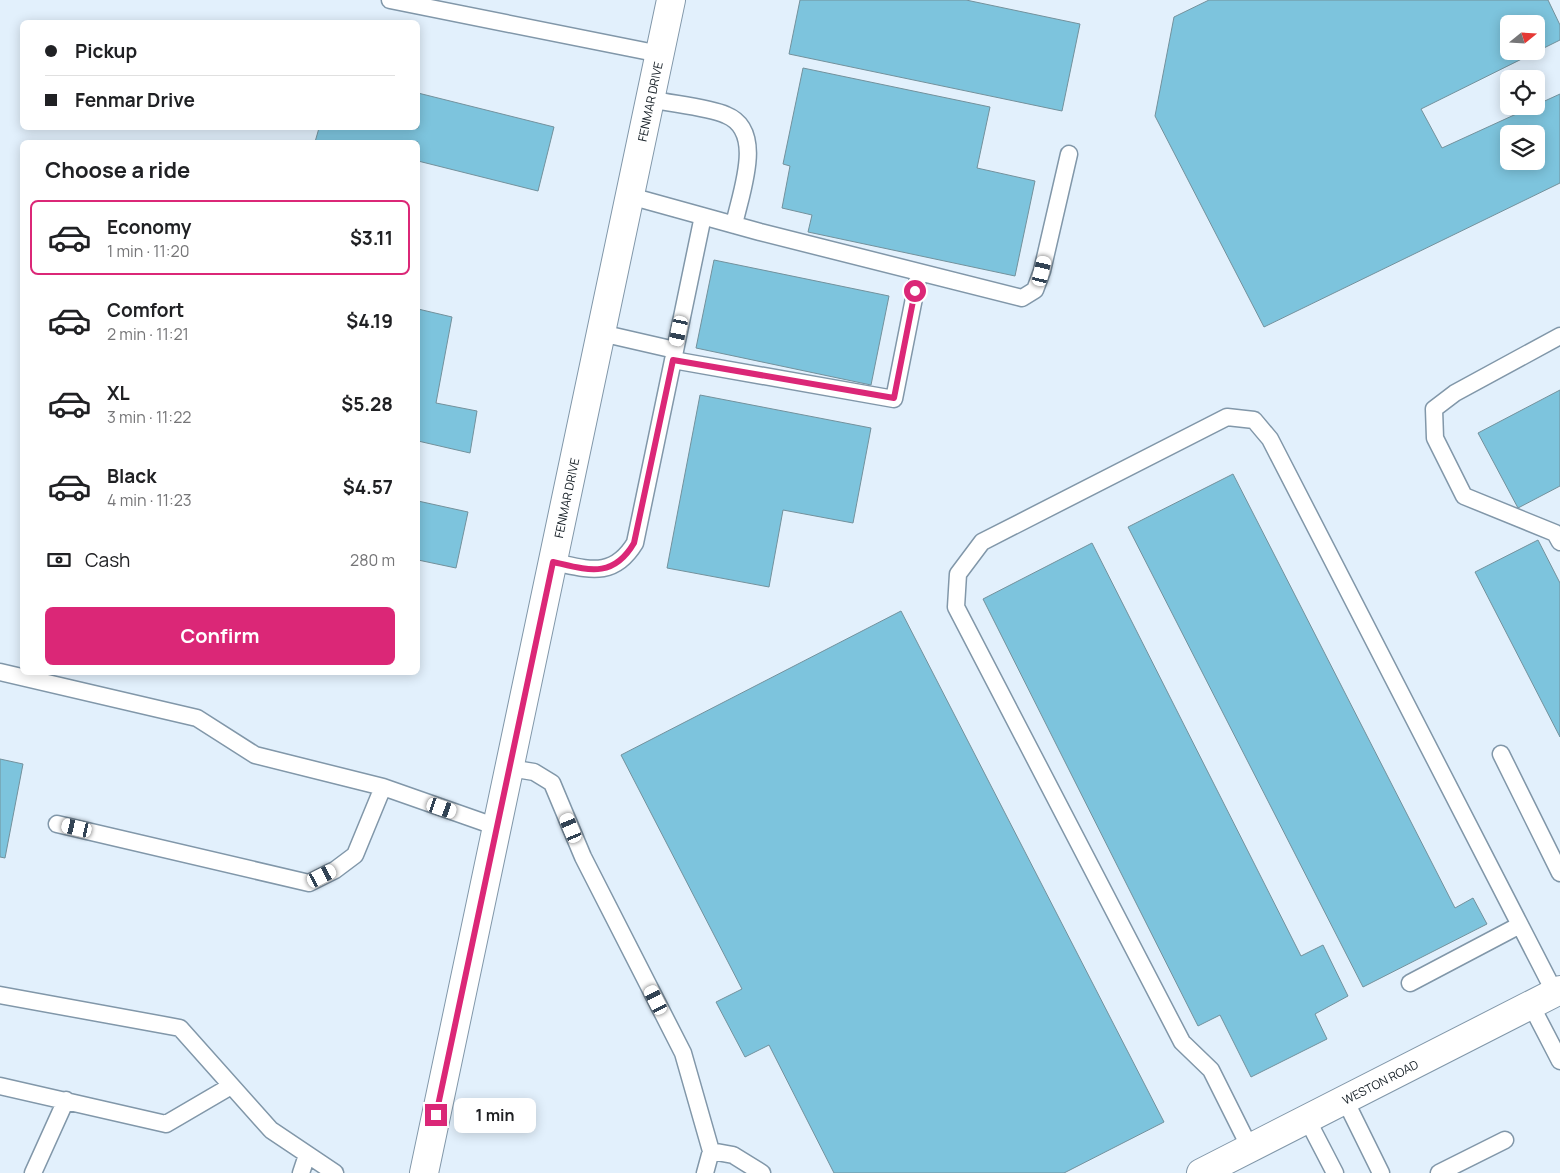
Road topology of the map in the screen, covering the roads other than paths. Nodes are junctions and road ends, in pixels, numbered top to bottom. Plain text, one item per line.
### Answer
1 (390, 0) edge
2 (671, 0) edge
3 (660, 54) junction
4 (650, 99) junction
5 (1069, 154) dead end
6 (630, 196) junction
7 (704, 216) junction
8 (734, 225) junction
9 (919, 273) junction
10 (601, 333) junction
11 (1560, 336) edge
12 (674, 355) junction
13 (1558, 535) edge
14 (553, 562) junction
15 (0, 672) edge
16 (1501, 754) dead end
17 (510, 768) junction
18 (383, 787) junction
19 (57, 824) dead end
20 (497, 827) junction
21 (1560, 873) edge
22 (1520, 925) junction
23 (1410, 983) dead end
24 (0, 995) edge
25 (1549, 996) edge
26 (1560, 1061) edge
27 (0, 1086) edge
28 (231, 1086) junction
29 (66, 1100) junction
30 (1345, 1100) junction
31 (1307, 1118) junction
32 (1505, 1140) dead end
33 (1250, 1148) junction
34 (712, 1151) junction
35 (307, 1155) junction
36 (33, 1173) edge
37 (302, 1173) edge
38 (335, 1173) edge
39 (424, 1173) edge
40 (705, 1173) edge
41 (762, 1173) edge
42 (1201, 1173) edge
43 (1335, 1173) edge
44 (1381, 1173) edge
45 (1439, 1173) edge

1 - 3 lane
2 - 3 street, FENMAR DRIVE
3 - 4 street, FENMAR DRIVE
4 - 6 street, FENMAR DRIVE
4 - 8 lane
5 - 9 lane
6 - 7 lane
6 - 10 street, FENMAR DRIVE
7 - 8 lane
7 - 12 lane
8 - 9 lane
9 - 12 lane
10 - 12 lane
10 - 14 street, FENMAR DRIVE
11 - 13 lane
12 - 14 lane
14 - 17 street, FENMAR DRIVE
15 - 18 lane
16 - 21 lane
17 - 20 street, FENMAR DRIVE
17 - 34 lane
18 - 19 lane
18 - 20 lane
20 - 39 street, FENMAR DRIVE
22 - 23 lane
22 - 25 lane
22 - 33 lane
24 - 28 lane
25 - 26 lane
25 - 30 street, WESTON ROAD
27 - 29 lane
28 - 29 lane
28 - 35 lane
29 - 36 lane
30 - 31 street, WESTON ROAD
30 - 44 lane
31 - 33 street, WESTON ROAD
31 - 43 lane
32 - 45 lane
33 - 42 street, WESTON ROAD
34 - 40 lane
34 - 41 lane
35 - 37 lane
35 - 38 lane

